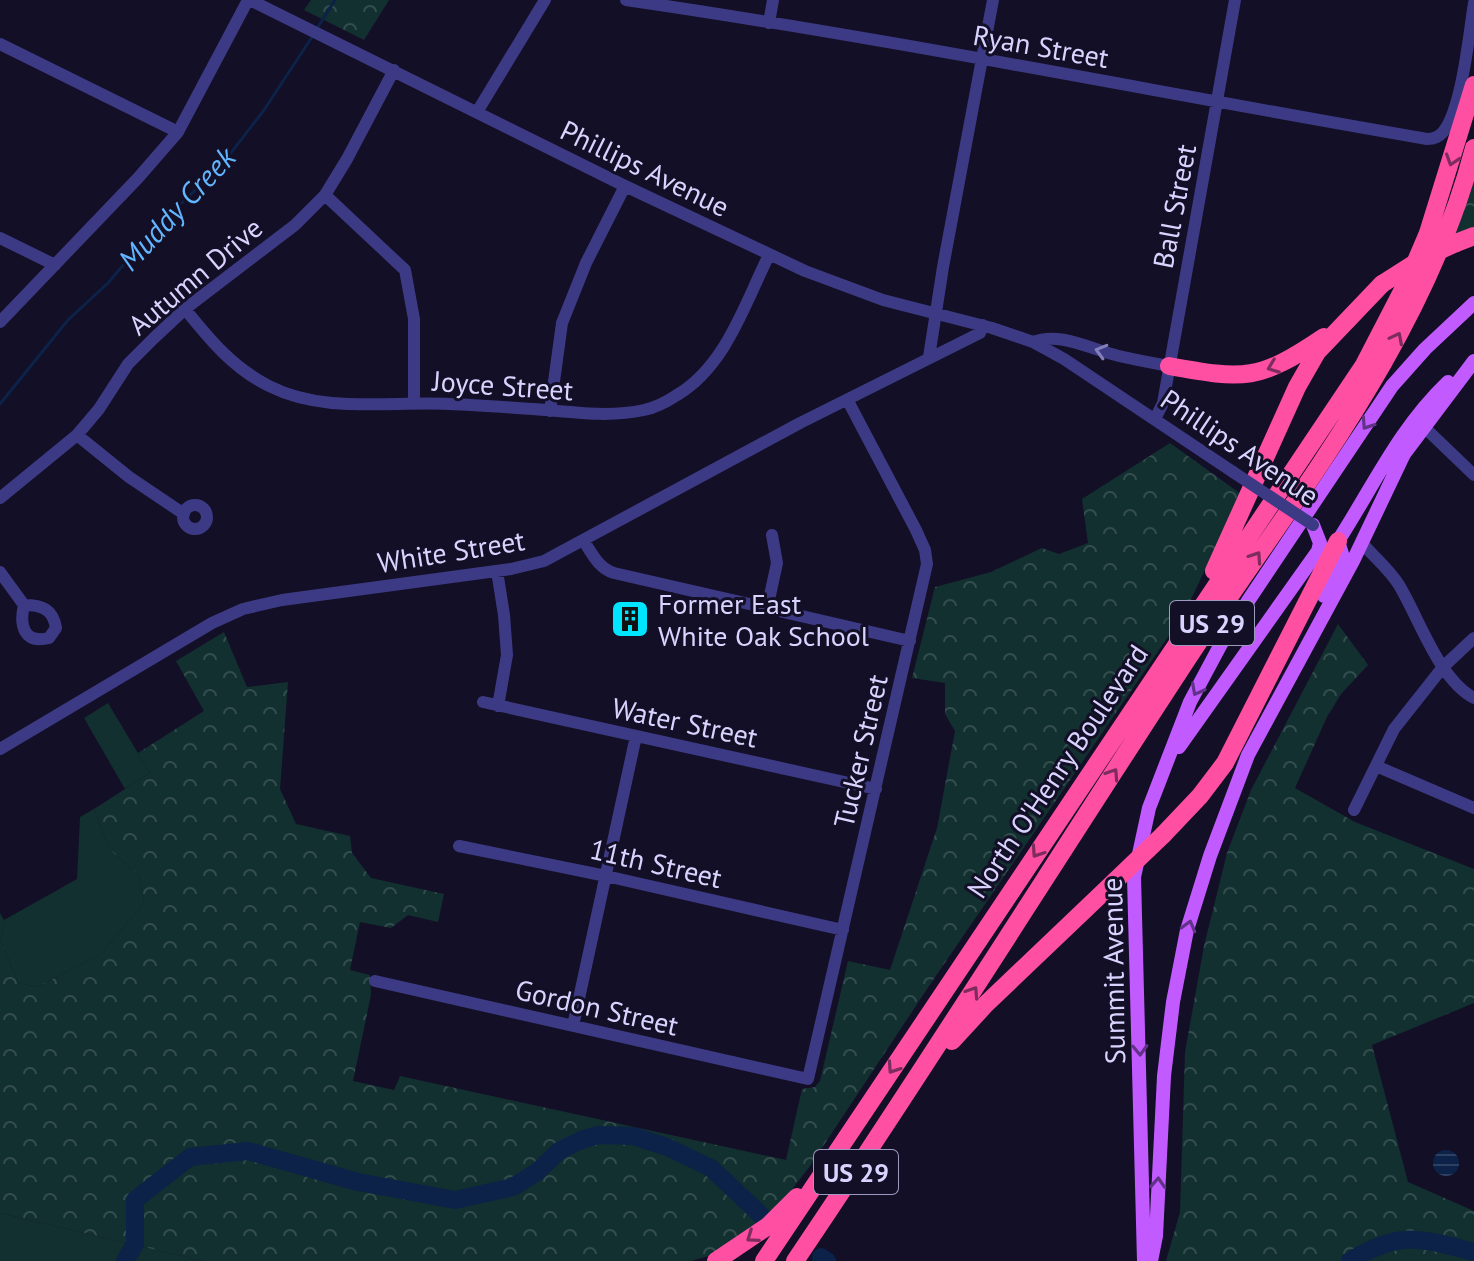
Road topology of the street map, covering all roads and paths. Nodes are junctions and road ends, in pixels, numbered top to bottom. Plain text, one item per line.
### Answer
1 (249, 0) edge
2 (545, 0) edge
3 (626, 0) edge
4 (773, 0) edge
5 (993, 0) edge
6 (1235, 0) edge
7 (1474, 3) edge
8 (769, 23) junction
9 (0, 44) edge
10 (982, 59) junction
11 (394, 70) junction
12 (1474, 85) edge
13 (1217, 104) junction
14 (477, 112) junction
15 (178, 132) junction
16 (1474, 148) edge
17 (625, 186) junction
18 (325, 195) junction
19 (0, 238) edge
20 (1465, 239) edge
21 (769, 255) junction
22 (55, 265) junction
23 (1474, 303) edge
24 (185, 309) junction
25 (936, 314) junction
26 (0, 322) edge
27 (983, 325) junction
28 (1339, 327) junction
29 (1033, 342) junction
30 (929, 357) junction
31 (1474, 359) edge
32 (1169, 366) junction
33 (848, 401) junction
34 (414, 403) junction
35 (550, 411) junction
36 (1155, 419) junction
37 (1423, 426) junction
38 (77, 435) junction
39 (1474, 475) edge
40 (0, 498) edge
41 (184, 514) dead end
42 (1313, 525) junction
43 (772, 535) dead end
44 (583, 540) junction
45 (1338, 541) junction
46 (1362, 543) junction
47 (1353, 561) junction
48 (1385, 567) junction
49 (497, 571) junction
50 (0, 572) edge
51 (24, 605) dead end
52 (767, 609) junction
53 (1189, 624) junction
54 (1474, 638) edge
55 (910, 641) junction
56 (1443, 667) junction
57 (1295, 670) junction
58 (1474, 698) edge
59 (483, 702) dead end
60 (498, 706) junction
61 (636, 736) junction
62 (0, 749) edge
63 (1376, 766) junction
64 (1157, 783) junction
65 (876, 789) junction
66 (1474, 808) edge
67 (1354, 810) dead end
68 (459, 846) dead end
69 (606, 876) junction
70 (843, 930) junction
71 (375, 981) dead end
72 (573, 1026) junction
73 (808, 1079) joint
74 (915, 1082) junction
75 (825, 1170) junction
76 (716, 1261) edge
77 (764, 1261) edge
78 (795, 1261) edge
79 (1144, 1261) edge
80 (1151, 1261) edge

1 - 11 street, Phillips Avenue
1 - 15 street
2 - 14 street
3 - 8 street, Ryan Street
4 - 8 street
5 - 10 street
6 - 13 street, Ball Street
7 - 13 street, Ryan Street
8 - 10 street, Ryan Street
9 - 15 street
10 - 13 street, Ryan Street
10 - 25 street
11 - 14 street, Phillips Avenue
11 - 18 street, Autumn Drive
12 -> 53 highway, North O'Henry Boulevard / US 29
13 - 32 street, Ball Street
14 - 17 street, Phillips Avenue
15 - 22 street
74 -> 16 highway, North O'Henry Boulevard / US 29
17 - 21 street, Phillips Avenue
17 - 35 street
18 - 24 street, Autumn Drive
18 - 34 street
19 - 22 street
20 - 28 highway, bridge
21 - 25 street, Phillips Avenue
21 - 35 street, Joyce Street
22 - 26 street
23 -> 64 main road, Summit Avenue
24 - 34 street, Joyce Street
24 - 38 street, Autumn Drive
25 - 27 street, Phillips Avenue
25 - 30 street
27 - 29 street, Phillips Avenue
27 - 30 street, White Street
28 -> 32 highway
28 - 53 highway
32 -> 29 street, Phillips Avenue
29 - 36 street, Phillips Avenue
30 - 33 street, White Street
31 - 37 main road, Summit Avenue
31 - 45 main road, Summit Avenue
32 - 36 street, Ball Street
33 - 44 street, White Street
33 - 55 street, Tucker Street
34 - 35 street, Joyce Street
36 - 42 street, Phillips Avenue, bridge
37 - 39 street
37 - 46 main road, Summit Avenue
38 - 40 street, Autumn Drive
38 - 41 street
42 - 45 street, Phillips Avenue
42 - 64 main road
43 - 52 street
44 - 49 street, White Street
44 - 52 street
45 - 57 main road
45 - 74 highway, bridge
46 - 47 main road, Summit Avenue
46 - 48 street
47 - 48 street
47 - 57 main road, Summit Avenue
48 - 56 street
49 - 60 street
49 - 62 street, White Street
50 - 51 street
52 - 55 street
53 -> 75 highway, North O'Henry Boulevard / US 29
54 - 56 street
55 - 65 street, Tucker Street
56 - 58 street
56 - 63 street
80 -> 57 main road, Summit Avenue
59 - 60 street, Water Street
60 - 61 street, Water Street
61 - 65 street, Water Street
61 - 69 street
63 - 66 street
63 - 67 street
64 -> 79 main road, Summit Avenue
65 - 70 street, Tucker Street
68 - 69 street, 11th Street
69 - 70 street, 11th Street
69 - 72 street
70 - 73 street, Tucker Street
71 - 72 street, Gordon Street
72 - 73 street, Gordon Street
74 - 78 highway, North O'Henry Boulevard / US 29
75 -> 76 highway
75 - 77 highway, North O'Henry Boulevard / US 29

